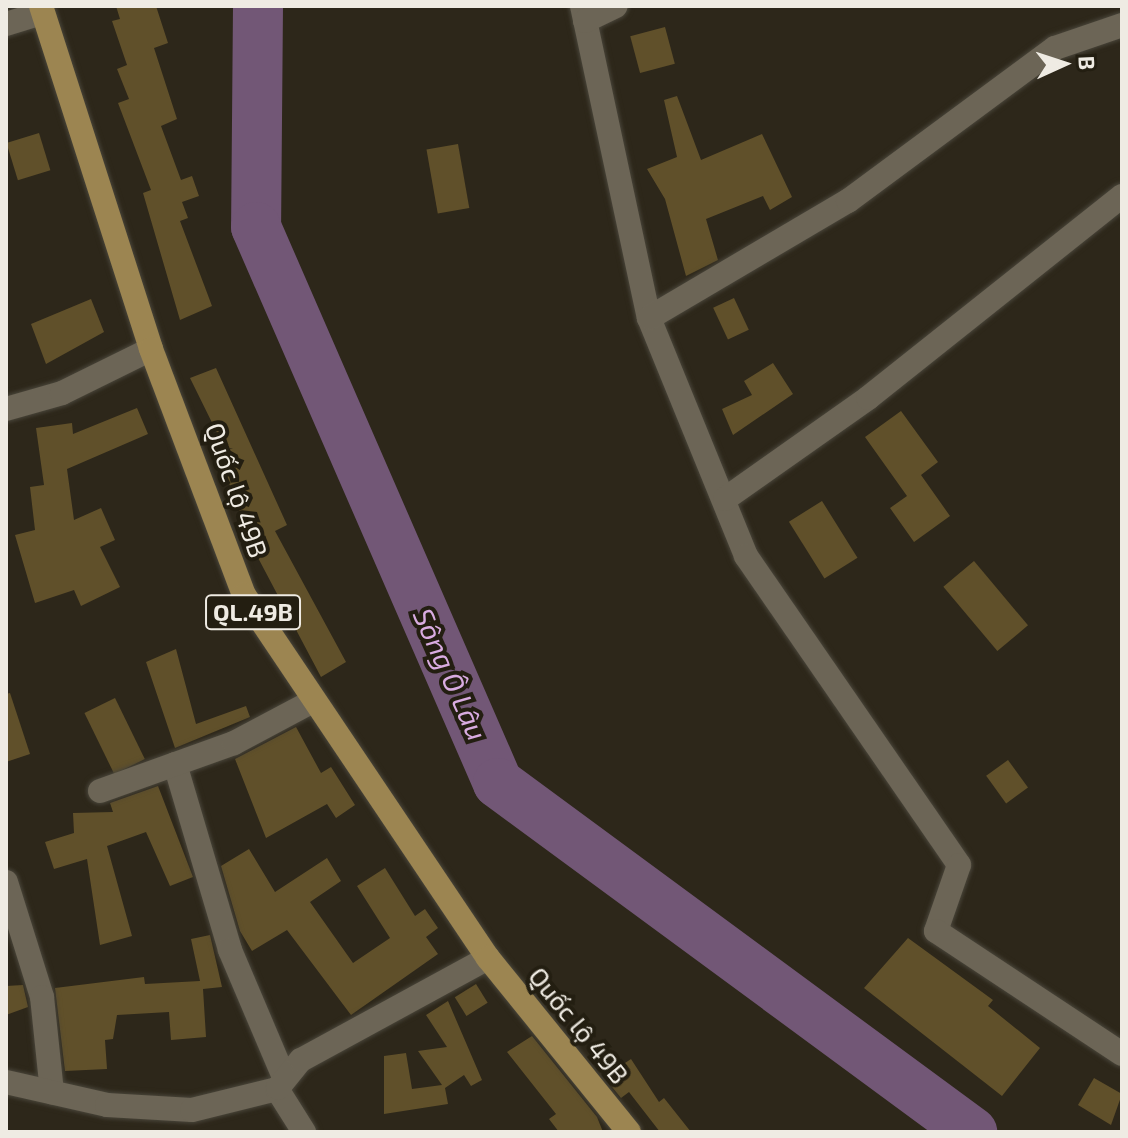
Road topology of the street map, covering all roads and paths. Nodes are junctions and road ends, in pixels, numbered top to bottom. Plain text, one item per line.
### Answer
1 (616, 6) edge
2 (42, 10) edge
3 (584, 14) edge
4 (6, 24) edge
5 (1122, 25) edge
6 (1122, 196) edge
7 (649, 318) junction
8 (151, 349) junction
9 (6, 409) edge
10 (725, 499) junction
11 (311, 702) junction
12 (175, 764) junction
13 (100, 791) dead end
14 (6, 882) edge
15 (488, 958) junction
16 (1122, 1054) edge
17 (6, 1082) edge
18 (281, 1083) junction
19 (52, 1092) junction
20 (304, 1132) edge
21 (629, 1132) edge

1 - 3 street
2 - 4 street
2 - 8 main road, Quốc lộ 49B / QL.49B
3 - 7 street
5 - 7 street
6 - 10 street
7 - 10 street
8 - 9 street
8 - 11 main road, Quốc lộ 49B / QL.49B
10 - 16 street
11 - 12 street
11 - 15 main road, Quốc lộ 49B / QL.49B
12 - 13 street
12 - 18 street
14 - 19 street
15 - 18 street
15 - 21 main road, Quốc lộ 49B / QL.49B
17 - 19 street
18 - 19 street
18 - 20 street

